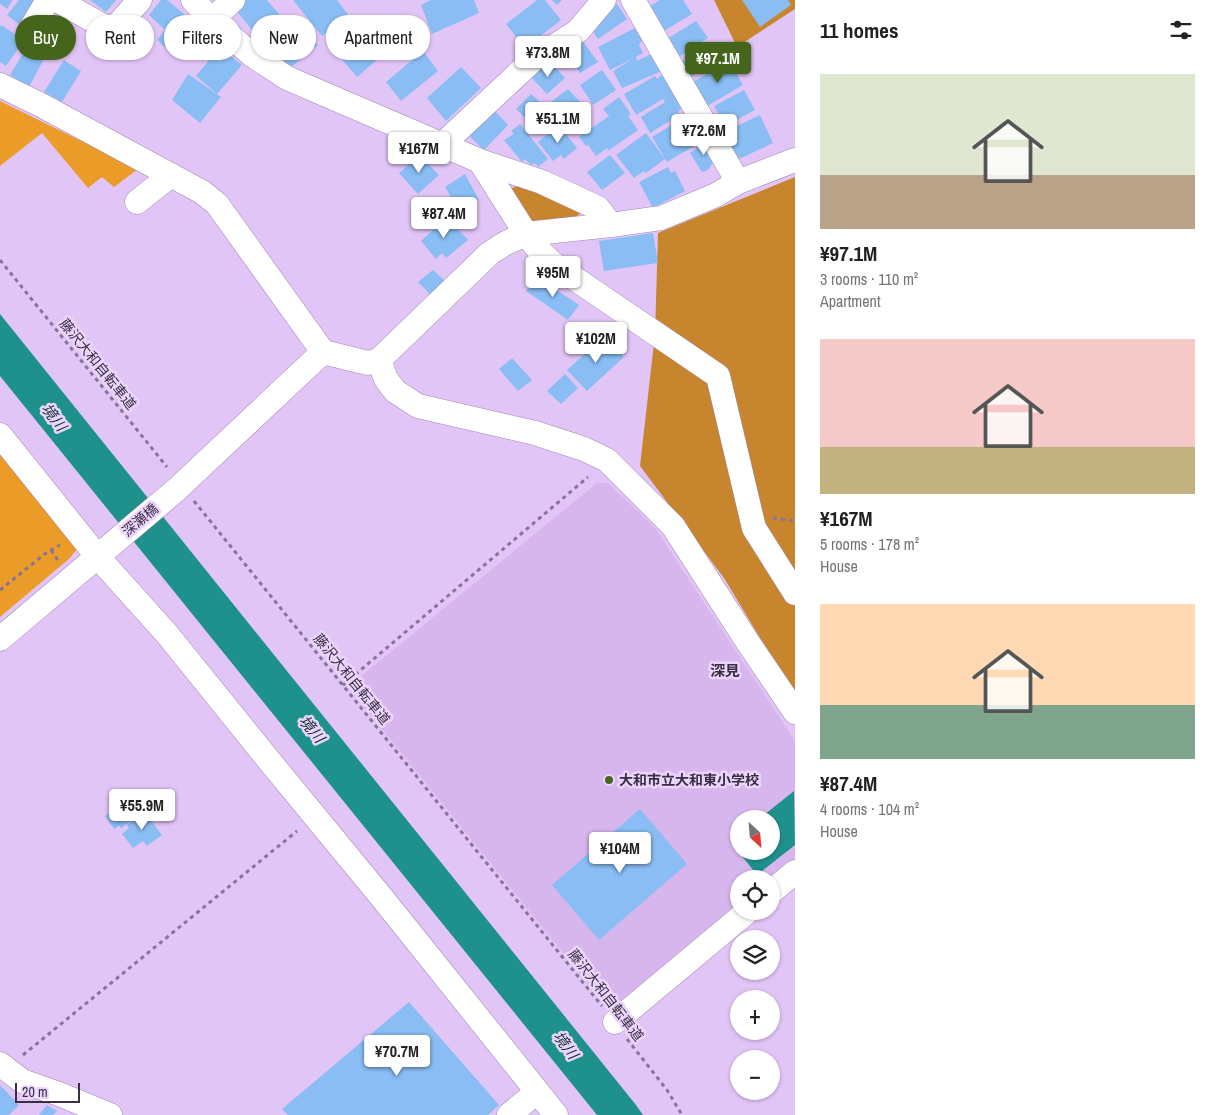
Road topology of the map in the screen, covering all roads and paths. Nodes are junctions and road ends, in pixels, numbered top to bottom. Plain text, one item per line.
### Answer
1 (48, 0) edge
2 (57, 0) edge
3 (140, 0) edge
4 (193, 0) edge
5 (233, 0) edge
6 (604, 0) edge
7 (633, 0) edge
8 (39, 15) edge
9 (207, 15) edge
10 (217, 15) edge
11 (241, 46) edge
12 (0, 86) edge
13 (443, 144) junction
14 (795, 160) edge
15 (480, 161) junction
16 (171, 175) junction
17 (738, 182) junction
18 (137, 202) dead end
19 (611, 226) junction
20 (526, 234) junction
21 (0, 260) edge
22 (323, 352) junction
23 (379, 360) junction
24 (0, 435) edge
25 (599, 467) junction
26 (178, 487) junction
27 (80, 534) junction
28 (100, 553) junction
29 (0, 590) edge
30 (795, 593) edge
31 (0, 639) edge
32 (343, 686) junction
33 (795, 712) edge
34 (315, 816) junction
35 (795, 872) edge
36 (780, 884) edge
37 (737, 920) edge
38 (615, 1022) junction
39 (2, 1069) edge
40 (537, 1092) junction
41 (110, 1115) edge
42 (509, 1115) edge
43 (556, 1115) edge
44 (682, 1115) edge

1 - 8 street
2 - 3 street
4 - 9 street
5 - 10 street
6 - 13 street
7 - 17 street
11 - 13 street
12 - 16 street
13 - 15 street
14 - 17 street
15 - 19 street
15 - 20 street
16 - 18 street
16 - 22 street
17 - 19 street
19 - 20 street
20 - 23 street
20 - 30 street
21 - 26 path, 藤沢大和自転車道
22 - 23 street
22 - 26 street, 深瀬橋
23 - 25 street
24 - 27 street
25 - 32 path
25 - 33 street
26 - 28 street, 深瀬橋
26 - 32 path, 藤沢大和自転車道
27 - 28 street
27 - 29 path
28 - 31 street, 深瀬橋
28 - 34 street
32 - 38 path, 藤沢大和自転車道
34 - 39 path
34 - 40 street
35 - 36 street
37 - 38 street
38 - 44 path, 藤沢大和自転車道
39 - 41 street
40 - 42 street
40 - 43 street

